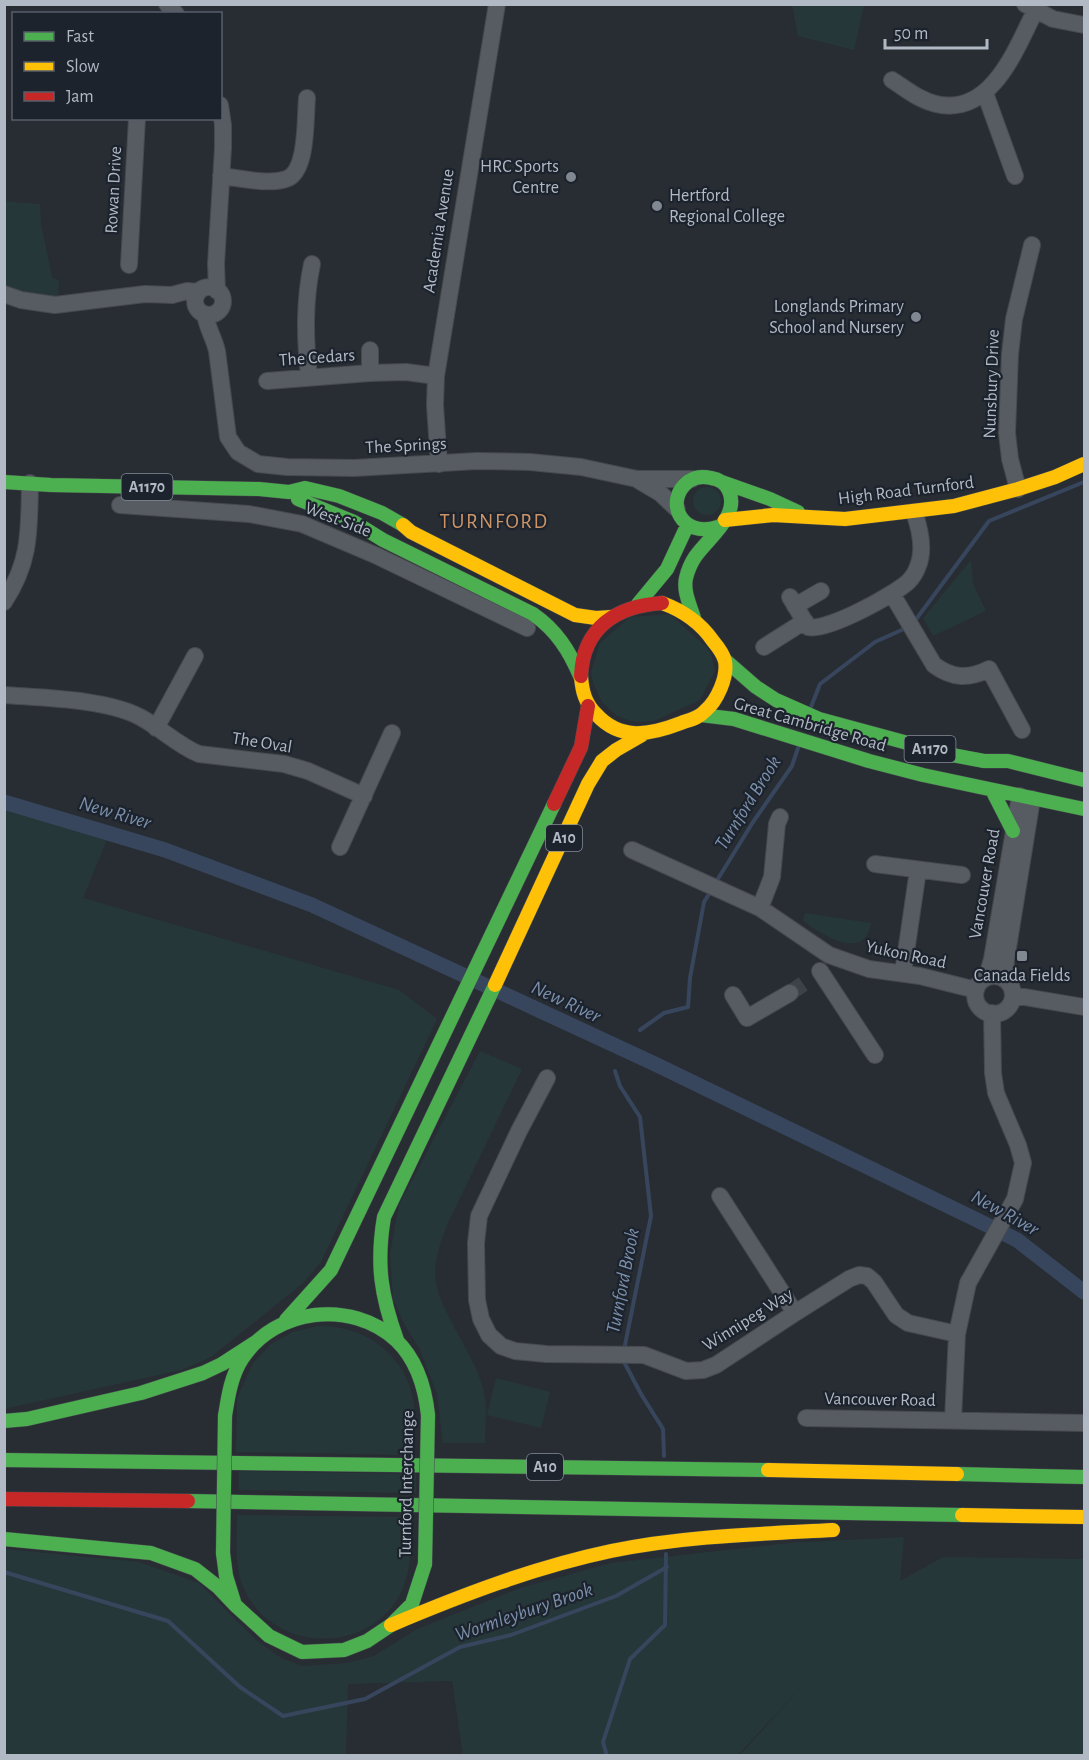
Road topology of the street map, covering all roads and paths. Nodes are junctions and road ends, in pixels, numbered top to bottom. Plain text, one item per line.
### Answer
1 (496, 4) edge
2 (1030, 8) edge
3 (1084, 25) edge
4 (892, 80) dead end
5 (985, 93) junction
6 (307, 98) dead end
7 (222, 115) edge
8 (137, 120) edge
9 (221, 176) junction
10 (1015, 176) dead end
11 (1032, 245) dead end
12 (312, 264) dead end
13 (129, 265) dead end
14 (4, 294) edge
15 (206, 300) junction
16 (370, 350) dead end
17 (370, 373) junction
18 (436, 376) junction
19 (309, 377) junction
20 (267, 381) dead end
21 (439, 464) junction
22 (1084, 464) edge
23 (637, 479) junction
24 (692, 479) junction
25 (4, 482) edge
26 (722, 482) junction
27 (30, 483) junction
28 (1018, 489) junction
29 (289, 492) junction
30 (120, 505) dead end
31 (677, 509) junction
32 (914, 512) junction
33 (804, 516) junction
34 (722, 524) junction
35 (687, 526) junction
36 (411, 532) junction
37 (383, 540) junction
38 (375, 555) junction
39 (821, 591) dead end
40 (892, 594) junction
41 (4, 602) edge
42 (638, 604) junction
43 (611, 617) junction
44 (694, 618) junction
45 (805, 621) junction
46 (527, 628) dead end
47 (764, 647) dead end
48 (195, 656) dead end
49 (725, 660) junction
50 (580, 676) junction
51 (4, 695) edge
52 (588, 706) junction
53 (701, 715) junction
54 (156, 728) junction
55 (1022, 730) dead end
56 (392, 733) dead end
57 (642, 735) junction
58 (984, 761) junction
59 (1084, 780) edge
60 (1028, 785) junction
61 (992, 790) junction
62 (364, 796) junction
63 (1084, 809) edge
64 (780, 817) dead end
65 (1013, 831) junction
66 (340, 847) dead end
67 (632, 849) dead end
68 (875, 864) dead end
69 (918, 870) junction
70 (962, 875) dead end
71 (760, 908) junction
72 (829, 955) junction
73 (903, 973) junction
74 (1005, 979) junction
75 (981, 984) junction
76 (790, 993) tunnel mouth
77 (733, 995) dead end
78 (1013, 995) junction
79 (1084, 1007) edge
80 (992, 1013) junction
81 (874, 1055) dead end
82 (547, 1078) dead end
83 (720, 1196) dead end
84 (795, 1313) junction
85 (286, 1320) junction
86 (957, 1334) junction
87 (397, 1340) junction
88 (256, 1342) junction
89 (806, 1418) dead end
90 (953, 1420) junction
91 (4, 1421) edge
92 (1084, 1423) edge
93 (4, 1460) edge
94 (1084, 1478) edge
95 (4, 1499) edge
96 (951, 1514) junction
97 (1084, 1517) edge
98 (877, 1527) dead end
99 (842, 1529) dead end
100 (4, 1539) edge
101 (235, 1605) junction
102 (391, 1625) junction

1 - 18 street, Academia Avenue
2 - 3 street
2 - 5 street
4 - 5 street
5 - 10 street
6 - 9 street
7 - 9 street
8 - 13 street, Rowan Drive
9 - 15 street
11 - 28 street, Nunsbury Drive
12 - 19 street
14 - 15 street
15 - 21 street, The Springs
16 - 17 street, The Cedars
17 - 18 street, The Cedars
17 - 19 street, The Cedars
18 - 21 street, Academia Avenue
19 - 20 street, The Cedars
21 - 23 street, The Springs
22 - 28 main road, High Road Turnford
23 - 24 street, The Springs
23 - 31 street
24 - 26 main road
24 - 31 main road
25 - 27 main road, A1170
26 - 33 main road
26 - 34 main road
27 - 29 main road, A1170
27 - 41 street
28 - 32 main road, High Road Turnford
29 - 36 main road, A1170
29 - 37 main road, A1170
30 - 38 street, West Side
31 - 35 main road
32 - 33 main road, High Road Turnford
32 - 40 street
33 - 34 main road, High Road Turnford
34 - 35 main road
34 - 44 main road
35 - 42 main road
36 - 37 main road
36 - 43 main road, A1170
37 - 38 street
37 - 50 main road, A1170
38 - 46 street, West Side
39 - 45 street
40 - 45 street
40 - 55 street
42 - 43 main road
42 - 44 main road
43 - 50 main road
44 - 49 main road
45 - 47 street
48 - 54 street
49 - 53 main road
49 - 58 main road, Great Cambridge Road / A1170
50 - 52 main road
51 - 54 street, The Oval
52 - 57 main road
52 - 85 main road, A10
53 - 57 main road
53 - 61 main road, Great Cambridge Road / A1170
54 - 62 street, The Oval
56 - 62 street
57 - 87 main road, A10
58 - 60 main road
58 - 60 main road, Great Cambridge Road / A1170
59 - 60 main road, Great Cambridge Road / A1170
60 - 61 main road, Great Cambridge Road / A1170
60 - 63 main road, Great Cambridge Road / A1170
60 - 65 street, Vancouver Road
60 - 74 street, Vancouver Road
61 - 65 main road
62 - 66 street
64 - 71 street
65 - 75 street, Vancouver Road
67 - 71 street, Yukon Road
68 - 69 street
69 - 70 street
69 - 73 street
71 - 72 street, Yukon Road
72 - 73 street, Yukon Road
72 - 81 street
73 - 75 street, Yukon Road
74 - 75 street
74 - 78 street
75 - 80 street
76 - 77 street
78 - 79 street
78 - 80 street
80 - 86 street, Vancouver Road
82 - 84 street, Winnipeg Way
83 - 84 street
84 - 86 street, Winnipeg Way
85 - 87 main road, Turnford Interchange / A10
85 - 88 main road, Turnford Interchange / A10
86 - 90 street, Vancouver Road
87 - 102 main road, Turnford Interchange / A10, bridge
88 - 91 main road
88 - 101 main road, Turnford Interchange / A10, bridge
89 - 90 street, Vancouver Road
90 - 92 street, Vancouver Road
93 - 94 main road, A10
95 - 96 main road, A10
96 - 97 main road, A10
96 - 98 main road
99 - 102 main road
100 - 101 main road
101 - 102 main road, Turnford Interchange / A10

